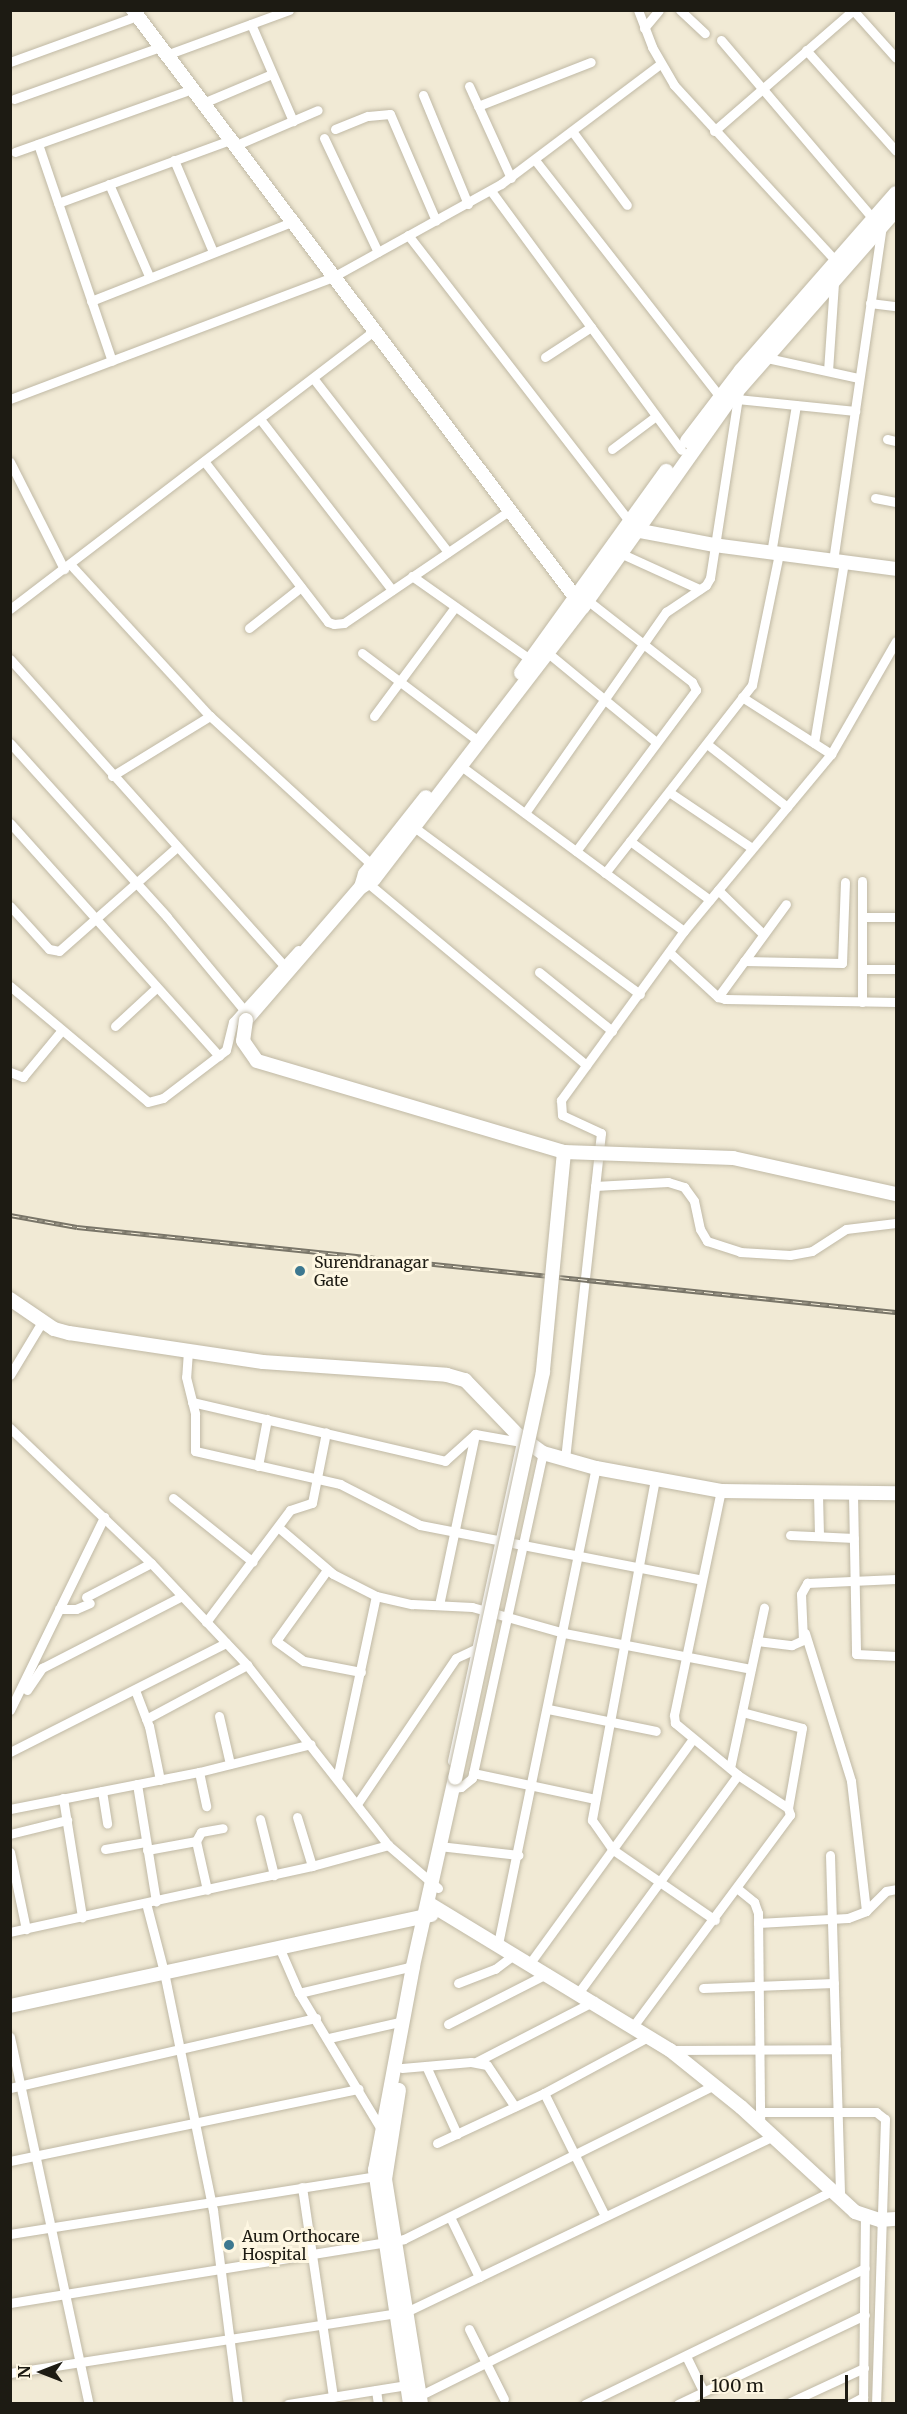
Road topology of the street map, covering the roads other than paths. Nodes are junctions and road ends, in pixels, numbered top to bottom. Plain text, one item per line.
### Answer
1 (289, 10) edge
2 (638, 10) edge
3 (659, 10) edge
4 (680, 10) edge
5 (853, 10) edge
6 (135, 13) edge
7 (251, 24) junction
8 (645, 28) junction
9 (705, 33) dead end
10 (721, 40) dead end
11 (806, 50) junction
12 (163, 51) junction
13 (895, 52) edge
14 (10, 62) edge
15 (591, 62) dead end
16 (660, 64) junction
17 (272, 74) junction
18 (469, 86) dead end
19 (763, 87) junction
20 (192, 89) junction
21 (423, 94) dead end
22 (14, 99) dead end
23 (202, 103) junction
24 (478, 105) junction
25 (318, 110) dead end
26 (292, 121) junction
27 (335, 129) dead end
28 (572, 131) junction
29 (714, 131) junction
30 (324, 138) dead end
31 (232, 143) junction
32 (38, 144) junction
33 (897, 151) edge
34 (15, 152) dead end
35 (174, 160) junction
36 (535, 160) junction
37 (510, 177) junction
38 (109, 184) junction
39 (491, 191) junction
40 (897, 193) edge
41 (58, 203) junction
42 (468, 204) junction
43 (627, 205) dead end
44 (897, 210) edge
45 (436, 221) junction
46 (291, 222) junction
47 (877, 225) junction
48 (408, 235) junction
49 (213, 252) junction
50 (378, 252) junction
51 (837, 262) junction
52 (149, 276) junction
53 (333, 277) junction
54 (834, 283) junction
55 (91, 301) junction
56 (870, 303) junction
57 (897, 306) edge
58 (591, 327) junction
59 (374, 332) junction
60 (545, 357) dead end
61 (767, 358) junction
62 (112, 361) junction
63 (828, 371) junction
64 (313, 378) junction
65 (859, 378) junction
66 (738, 394) junction
67 (720, 397) junction
68 (10, 399) edge
69 (796, 405) junction
70 (855, 411) junction
71 (656, 416) junction
72 (260, 419) junction
73 (612, 449) dead end
74 (681, 450) junction
75 (204, 461) junction
76 (10, 462) edge
77 (875, 498) dead end
78 (897, 502) edge
79 (509, 511) junction
80 (632, 526) junction
81 (714, 545) junction
82 (448, 552) junction
83 (620, 553) junction
84 (775, 553) junction
85 (838, 561) junction
86 (67, 566) junction
87 (897, 569) edge
88 (412, 576) junction
89 (301, 587) junction
90 (699, 589) junction
91 (392, 590) junction
92 (582, 602) junction
93 (455, 607) junction
94 (10, 609) edge
95 (249, 628) dead end
96 (897, 641) edge
97 (644, 645) junction
98 (362, 652) dead end
99 (548, 653) junction
100 (10, 659) edge
101 (531, 660) junction
102 (399, 681) junction
103 (742, 697) junction
104 (606, 700) junction
105 (210, 716) junction
106 (374, 716) dead end
107 (473, 737) junction
108 (656, 742) junction
109 (10, 743) edge
110 (814, 743) junction
111 (707, 744) junction
112 (831, 754) junction
113 (461, 766) junction
114 (112, 776) junction
115 (669, 792) junction
116 (787, 807) junction
117 (525, 813) junction
118 (10, 823) edge
119 (414, 827) junction
120 (630, 841) junction
121 (177, 848) junction
122 (752, 848) junction
123 (576, 851) junction
124 (372, 865) junction
125 (605, 873) junction
126 (862, 881) dead end
127 (135, 882) junction
128 (845, 882) dead end
129 (364, 884) junction
130 (718, 890) junction
131 (710, 900) junction
132 (786, 904) dead end
133 (10, 906) edge
134 (862, 917) junction
135 (897, 917) edge
136 (94, 918) junction
137 (684, 931) junction
138 (764, 934) junction
139 (669, 952) junction
140 (744, 961) junction
141 (284, 965) junction
142 (862, 969) junction
143 (897, 969) edge
144 (539, 972) dead end
145 (10, 986) edge
146 (156, 988) junction
147 (640, 994) junction
148 (718, 997) junction
149 (861, 1002) junction
150 (897, 1002) edge
151 (245, 1015) junction
152 (115, 1026) dead end
153 (61, 1031) junction
154 (612, 1031) junction
155 (219, 1056) junction
156 (586, 1065) junction
157 (10, 1072) edge
158 (564, 1152) junction
159 (595, 1186) junction
160 (897, 1194) edge
161 (897, 1222) edge
162 (10, 1299) edge
163 (42, 1322) junction
164 (188, 1351) junction
165 (10, 1375) edge
166 (192, 1402) junction
167 (267, 1419) junction
168 (10, 1428) edge
169 (326, 1432) junction
170 (475, 1434) junction
171 (521, 1440) junction
172 (543, 1453) junction
173 (565, 1459) junction
174 (258, 1466) junction
175 (596, 1468) junction
176 (317, 1479) junction
177 (655, 1479) junction
178 (721, 1491) junction
179 (897, 1493) edge
180 (818, 1494) junction
181 (853, 1494) junction
182 (172, 1498) dead end
183 (104, 1517) junction
184 (278, 1527) junction
185 (455, 1532) junction
186 (790, 1535) dead end
187 (819, 1535) junction
188 (854, 1538) junction
189 (497, 1540) junction
190 (520, 1545) junction
191 (579, 1556) junction
192 (253, 1562) junction
193 (151, 1563) junction
194 (639, 1568) junction
195 (327, 1569) junction
196 (897, 1579) edge
197 (702, 1580) junction
198 (856, 1581) junction
199 (182, 1596) junction
200 (376, 1596) junction
201 (439, 1605) junction
202 (764, 1608) dead end
203 (59, 1609) junction
204 (483, 1611) junction
205 (506, 1619) junction
206 (206, 1622) junction
207 (564, 1633) junction
208 (805, 1633) junction
209 (757, 1641) junction
210 (226, 1643) junction
211 (624, 1645) junction
212 (475, 1649) junction
213 (897, 1656) edge
214 (687, 1657) junction
215 (247, 1665) junction
216 (751, 1669) junction
217 (361, 1672) junction
218 (27, 1690) dead end
219 (135, 1690) junction
220 (548, 1709) junction
221 (10, 1710) edge
222 (742, 1712) junction
223 (219, 1716) dead end
224 (146, 1719) junction
225 (610, 1720) junction
226 (656, 1731) dead end
227 (692, 1740) junction
228 (311, 1744) junction
229 (10, 1752) edge
230 (230, 1764) junction
231 (199, 1772) junction
232 (734, 1772) junction
233 (473, 1773) junction
234 (338, 1779) junction
235 (160, 1780) junction
236 (137, 1784) junction
237 (532, 1785) junction
238 (453, 1786) junction
239 (102, 1791) junction
240 (63, 1798) junction
241 (595, 1799) junction
242 (357, 1804) junction
243 (206, 1806) dead end
244 (788, 1808) junction
245 (10, 1809) edge
246 (297, 1817) dead end
247 (260, 1819) dead end
248 (67, 1820) junction
249 (107, 1824) dead end
250 (223, 1828) dead end
251 (10, 1834) edge
252 (196, 1841) junction
253 (388, 1845) junction
254 (146, 1846) junction
255 (442, 1846) junction
256 (105, 1849) dead end
257 (612, 1849) junction
258 (10, 1852) edge
259 (518, 1855) junction
260 (830, 1855) dead end
261 (312, 1866) junction
262 (274, 1875) junction
263 (659, 1884) junction
264 (435, 1886) junction
265 (738, 1889) junction
266 (897, 1889) edge
267 (207, 1890) junction
268 (151, 1902) junction
269 (429, 1910) junction
270 (866, 1911) junction
271 (82, 1917) junction
272 (832, 1919) junction
273 (714, 1920) junction
274 (758, 1923) junction
275 (26, 1929) junction
276 (10, 1932) edge
277 (498, 1944) junction
278 (279, 1947) junction
279 (515, 1954) junction
280 (530, 1963) junction
281 (413, 1966) junction
282 (164, 1972) junction
283 (548, 1973) junction
284 (458, 1983) dead end
285 (834, 1983) junction
286 (758, 1985) junction
287 (703, 1988) dead end
288 (579, 1992) junction
289 (299, 1993) junction
290 (594, 2001) junction
291 (10, 2006) edge
292 (316, 2018) junction
293 (404, 2021) junction
294 (448, 2024) dead end
295 (634, 2025) junction
296 (650, 2036) junction
297 (10, 2037) edge
298 (329, 2038) junction
299 (759, 2048) junction
300 (836, 2049) junction
301 (180, 2050) junction
302 (670, 2050) junction
303 (476, 2062) junction
304 (426, 2066) junction
305 (402, 2068) junction
306 (714, 2085) junction
307 (21, 2086) junction
308 (10, 2088) edge
309 (359, 2089) junction
310 (544, 2093) junction
311 (515, 2107) junction
312 (837, 2110) junction
313 (884, 2116) junction
314 (897, 2116) edge
315 (759, 2118) junction
316 (195, 2123) junction
317 (381, 2129) junction
318 (458, 2134) junction
319 (772, 2136) junction
320 (437, 2143) dead end
321 (575, 2153) junction
322 (37, 2154) junction
323 (10, 2161) edge
324 (375, 2176) junction
325 (302, 2187) junction
326 (836, 2195) junction
327 (211, 2202) junction
328 (605, 2216) junction
329 (450, 2217) junction
330 (865, 2217) junction
331 (897, 2219) edge
332 (880, 2220) junction
333 (53, 2227) junction
334 (10, 2234) edge
335 (389, 2243) junction
336 (313, 2255) junction
337 (220, 2268) junction
338 (865, 2268) junction
339 (479, 2277) junction
340 (68, 2292) junction
341 (10, 2303) edge
342 (401, 2313) junction
343 (866, 2315) junction
344 (322, 2325) junction
345 (469, 2329) dead end
346 (230, 2338) junction
347 (686, 2356) junction
348 (81, 2361) junction
349 (487, 2362) junction
350 (864, 2368) junction
351 (10, 2373) edge
352 (376, 2390) junction
353 (703, 2391) junction
354 (414, 2395) edge
355 (326, 2399) edge
356 (504, 2400) dead end
357 (863, 2400) edge
358 (89, 2403) edge
359 (238, 2403) edge
360 (288, 2403) edge
361 (378, 2403) edge
362 (585, 2403) edge
363 (678, 2403) edge
364 (786, 2403) edge
365 (850, 2403) edge
366 (876, 2403) edge

1 - 7 street
2 - 8 street
3 - 8 street
4 - 9 street
5 - 11 street
5 - 13 street
6 - 12 main road
6 - 14 street
7 - 12 street
7 - 17 street
8 - 16 street
10 - 19 street
11 - 19 street
11 - 33 street
12 - 20 main road
12 - 22 street
15 - 24 street
16 - 28 street
16 - 29 street
17 - 23 street
17 - 26 street
18 - 24 street
19 - 29 street
19 - 47 street
20 - 23 main road
20 - 32 street
21 - 42 street
23 - 31 main road
24 - 37 street
25 - 26 street
26 - 31 street
27 - 45 street
28 - 36 street
28 - 43 street
29 - 51 street
30 - 50 street
31 - 35 street
31 - 46 main road
32 - 34 street
32 - 41 street
35 - 38 street
35 - 49 street
36 - 37 street
36 - 67 street
37 - 39 street
38 - 41 street
38 - 52 street
39 - 42 street
39 - 58 street
40 - 47 main road
41 - 55 street
42 - 45 street
44 - 47 main road
45 - 48 street
46 - 49 street
46 - 53 main road
47 - 51 main road
47 - 54 main road
47 - 56 street
48 - 50 street
48 - 80 street
49 - 52 street
50 - 53 street
51 - 67 main road
52 - 55 street
53 - 59 main road
53 - 62 street
54 - 61 main road
54 - 63 street
55 - 62 street
56 - 57 street
56 - 65 street
58 - 60 street
58 - 71 street
59 - 64 street
59 - 79 main road
61 - 63 street
61 - 66 main road
62 - 68 street
63 - 65 street
64 - 72 street
64 - 82 street
65 - 70 street
66 - 69 street
66 - 80 main road
66 - 81 street
67 - 74 main road
69 - 70 street
69 - 84 street
70 - 85 street
71 - 73 street
71 - 74 street
72 - 75 street
72 - 91 street
74 - 80 main road
75 - 86 street
75 - 89 street
76 - 86 street
77 - 78 street
79 - 82 street
79 - 92 main road
80 - 81 main road
80 - 83 main road
80 - 92 main road
81 - 84 main road
81 - 90 street
82 - 88 street
83 - 90 street
83 - 92 main road
84 - 85 main road
84 - 103 street
85 - 87 main road
85 - 110 street
86 - 94 street
86 - 105 street
88 - 91 street
88 - 93 street
89 - 91 street
89 - 95 street
90 - 97 street
92 - 97 street
92 - 99 main road
92 - 101 main road
93 - 101 street
93 - 102 street
96 - 112 street
97 - 104 street
97 - 108 street
98 - 102 street
99 - 104 street
99 - 113 main road
100 - 114 street
101 - 107 main road
102 - 106 street
102 - 107 street
103 - 110 street
103 - 111 street
104 - 108 street
104 - 117 street
105 - 114 street
105 - 124 street
107 - 124 main road
108 - 123 street
109 - 127 street
110 - 112 street
111 - 115 street
111 - 116 street
112 - 116 street
113 - 117 street
113 - 119 main road
114 - 121 street
115 - 120 street
115 - 122 street
116 - 122 street
117 - 123 street
118 - 136 street
119 - 129 main road
119 - 147 street
120 - 125 street
120 - 131 street
121 - 127 street
121 - 141 street
122 - 130 street
123 - 125 street
124 - 129 main road
125 - 137 street
126 - 134 street
127 - 136 street
127 - 151 street
128 - 140 street
129 - 141 street
129 - 151 main road
129 - 156 street
130 - 131 street
130 - 138 street
131 - 137 street
132 - 138 street
133 - 136 street
134 - 135 street
134 - 142 street
136 - 146 street
137 - 139 street
138 - 140 street
139 - 147 street
139 - 148 street
140 - 148 street
141 - 151 street
142 - 143 street
142 - 149 street
144 - 154 street
145 - 153 street
146 - 152 street
146 - 155 street
147 - 154 street
148 - 149 street
149 - 150 street
151 - 155 street
151 - 158 main road, bridge
153 - 155 street
153 - 157 street
154 - 156 street
156 - 159 street
158 - 160 main road, bridge
158 - 238 main road, bridge
159 - 161 street
159 - 173 street
162 - 163 main road
163 - 164 main road
163 - 165 street
164 - 166 street
164 - 171 main road
166 - 167 street
166 - 174 street
167 - 169 street
167 - 174 street
168 - 183 street
169 - 170 street
169 - 176 street
170 - 171 street
170 - 185 street
171 - 172 main road
171 - 189 street
172 - 173 main road
172 - 190 street
173 - 175 main road
174 - 176 street
175 - 177 main road
175 - 191 street
176 - 184 street
176 - 185 street
177 - 178 main road
177 - 194 street
178 - 180 main road
178 - 197 street
179 - 181 main road
180 - 181 main road
180 - 187 street
181 - 188 street
182 - 192 street
183 - 193 street
183 - 203 street
184 - 192 street
184 - 195 street
185 - 189 street
185 - 201 street
186 - 187 street
187 - 188 street
188 - 198 street
189 - 190 street
189 - 204 street
190 - 191 street
190 - 205 street
191 - 194 street
191 - 207 street
192 - 206 street
193 - 199 street
193 - 203 street
194 - 197 street
194 - 211 street
195 - 200 street
195 - 217 street
196 - 198 street
197 - 214 street
198 - 208 street
198 - 213 street
199 - 206 street
199 - 218 street
200 - 201 street
200 - 217 street
201 - 204 street
202 - 209 street
203 - 221 street
204 - 205 street
204 - 212 street
205 - 207 street
205 - 233 street
206 - 210 street
207 - 211 street
207 - 220 street
208 - 209 street
208 - 270 street
209 - 216 street
210 - 215 street
210 - 219 street
211 - 214 street
211 - 225 street
212 - 238 street
212 - 242 street
214 - 216 street
214 - 227 street
215 - 224 street
215 - 228 street
216 - 222 street
217 - 234 street
219 - 224 street
219 - 229 street
220 - 225 street
220 - 237 street
222 - 232 street
222 - 244 street
223 - 230 street
224 - 235 street
225 - 226 street
225 - 241 street
227 - 232 street
227 - 257 street
228 - 230 street
228 - 234 street
230 - 231 street
231 - 235 street
231 - 243 street
232 - 244 street
232 - 263 street
233 - 237 street
233 - 238 street
234 - 242 street
235 - 236 street
236 - 239 street
236 - 254 street
237 - 241 street
237 - 259 street
238 - 255 main road
239 - 240 street
239 - 249 street
240 - 245 street
240 - 248 street
241 - 257 street
242 - 253 street
244 - 265 street
246 - 261 street
247 - 262 street
248 - 251 street
248 - 271 street
250 - 252 street
252 - 254 street
252 - 267 street
253 - 261 street
253 - 264 street
254 - 256 street
254 - 268 street
255 - 259 street
255 - 264 main road
257 - 263 street
257 - 280 street
258 - 275 street
259 - 277 street
260 - 272 street
261 - 262 street
262 - 267 street
263 - 273 street
263 - 288 street
264 - 269 main road
265 - 273 street
265 - 274 street
266 - 270 street
267 - 268 street
268 - 271 street
268 - 282 street
269 - 277 main road
269 - 278 main road
269 - 281 main road
269 - 305 main road
270 - 272 street
271 - 275 street
272 - 274 street
272 - 285 street
273 - 295 street
274 - 286 street
275 - 276 street
277 - 279 main road
278 - 282 main road
278 - 289 street
279 - 280 main road
279 - 284 street
280 - 283 main road
281 - 289 street
281 - 293 main road
282 - 291 main road
282 - 301 street
283 - 288 main road
283 - 294 street
285 - 286 street
285 - 300 street
286 - 287 street
286 - 299 street
288 - 290 main road
289 - 292 street
290 - 295 main road
290 - 303 street
292 - 298 street
292 - 301 street
293 - 298 street
293 - 317 main road
295 - 296 main road
296 - 302 main road
296 - 310 street
297 - 307 street
298 - 309 street
299 - 300 street
299 - 302 street
299 - 315 street
300 - 312 street
301 - 307 street
301 - 316 street
302 - 306 main road
303 - 304 street
303 - 311 street
304 - 305 street
304 - 318 street
305 - 335 main road
306 - 315 main road
306 - 321 street
307 - 308 street
307 - 322 street
309 - 316 street
309 - 317 street
310 - 311 street
310 - 321 street
311 - 318 street
312 - 313 street
312 - 315 street
312 - 326 street
313 - 314 street
313 - 332 street
315 - 319 main road
316 - 322 street
316 - 327 street
317 - 324 main road
318 - 320 street
319 - 326 main road
319 - 328 street
321 - 328 street
321 - 329 street
322 - 323 street
322 - 333 street
324 - 325 street
324 - 335 main road
325 - 327 street
325 - 336 street
326 - 330 main road
326 - 349 street
327 - 333 street
327 - 337 street
328 - 339 street
329 - 335 street
329 - 339 street
330 - 332 main road
330 - 338 street
331 - 332 main road
332 - 366 street
333 - 334 street
333 - 340 street
335 - 336 street
335 - 342 main road
336 - 337 street
336 - 344 street
337 - 340 street
337 - 346 street
338 - 343 street
338 - 347 street
339 - 342 street
340 - 341 street
340 - 348 street
342 - 344 street
342 - 354 main road
343 - 350 street
343 - 353 street
344 - 346 street
344 - 355 street
345 - 349 street
346 - 348 street
346 - 359 street
347 - 353 street
347 - 362 street
348 - 351 street
348 - 358 street
349 - 354 street
349 - 356 street
350 - 357 street
350 - 364 street
352 - 354 street
352 - 355 street
352 - 361 street
353 - 363 street
355 - 360 street
357 - 365 street

